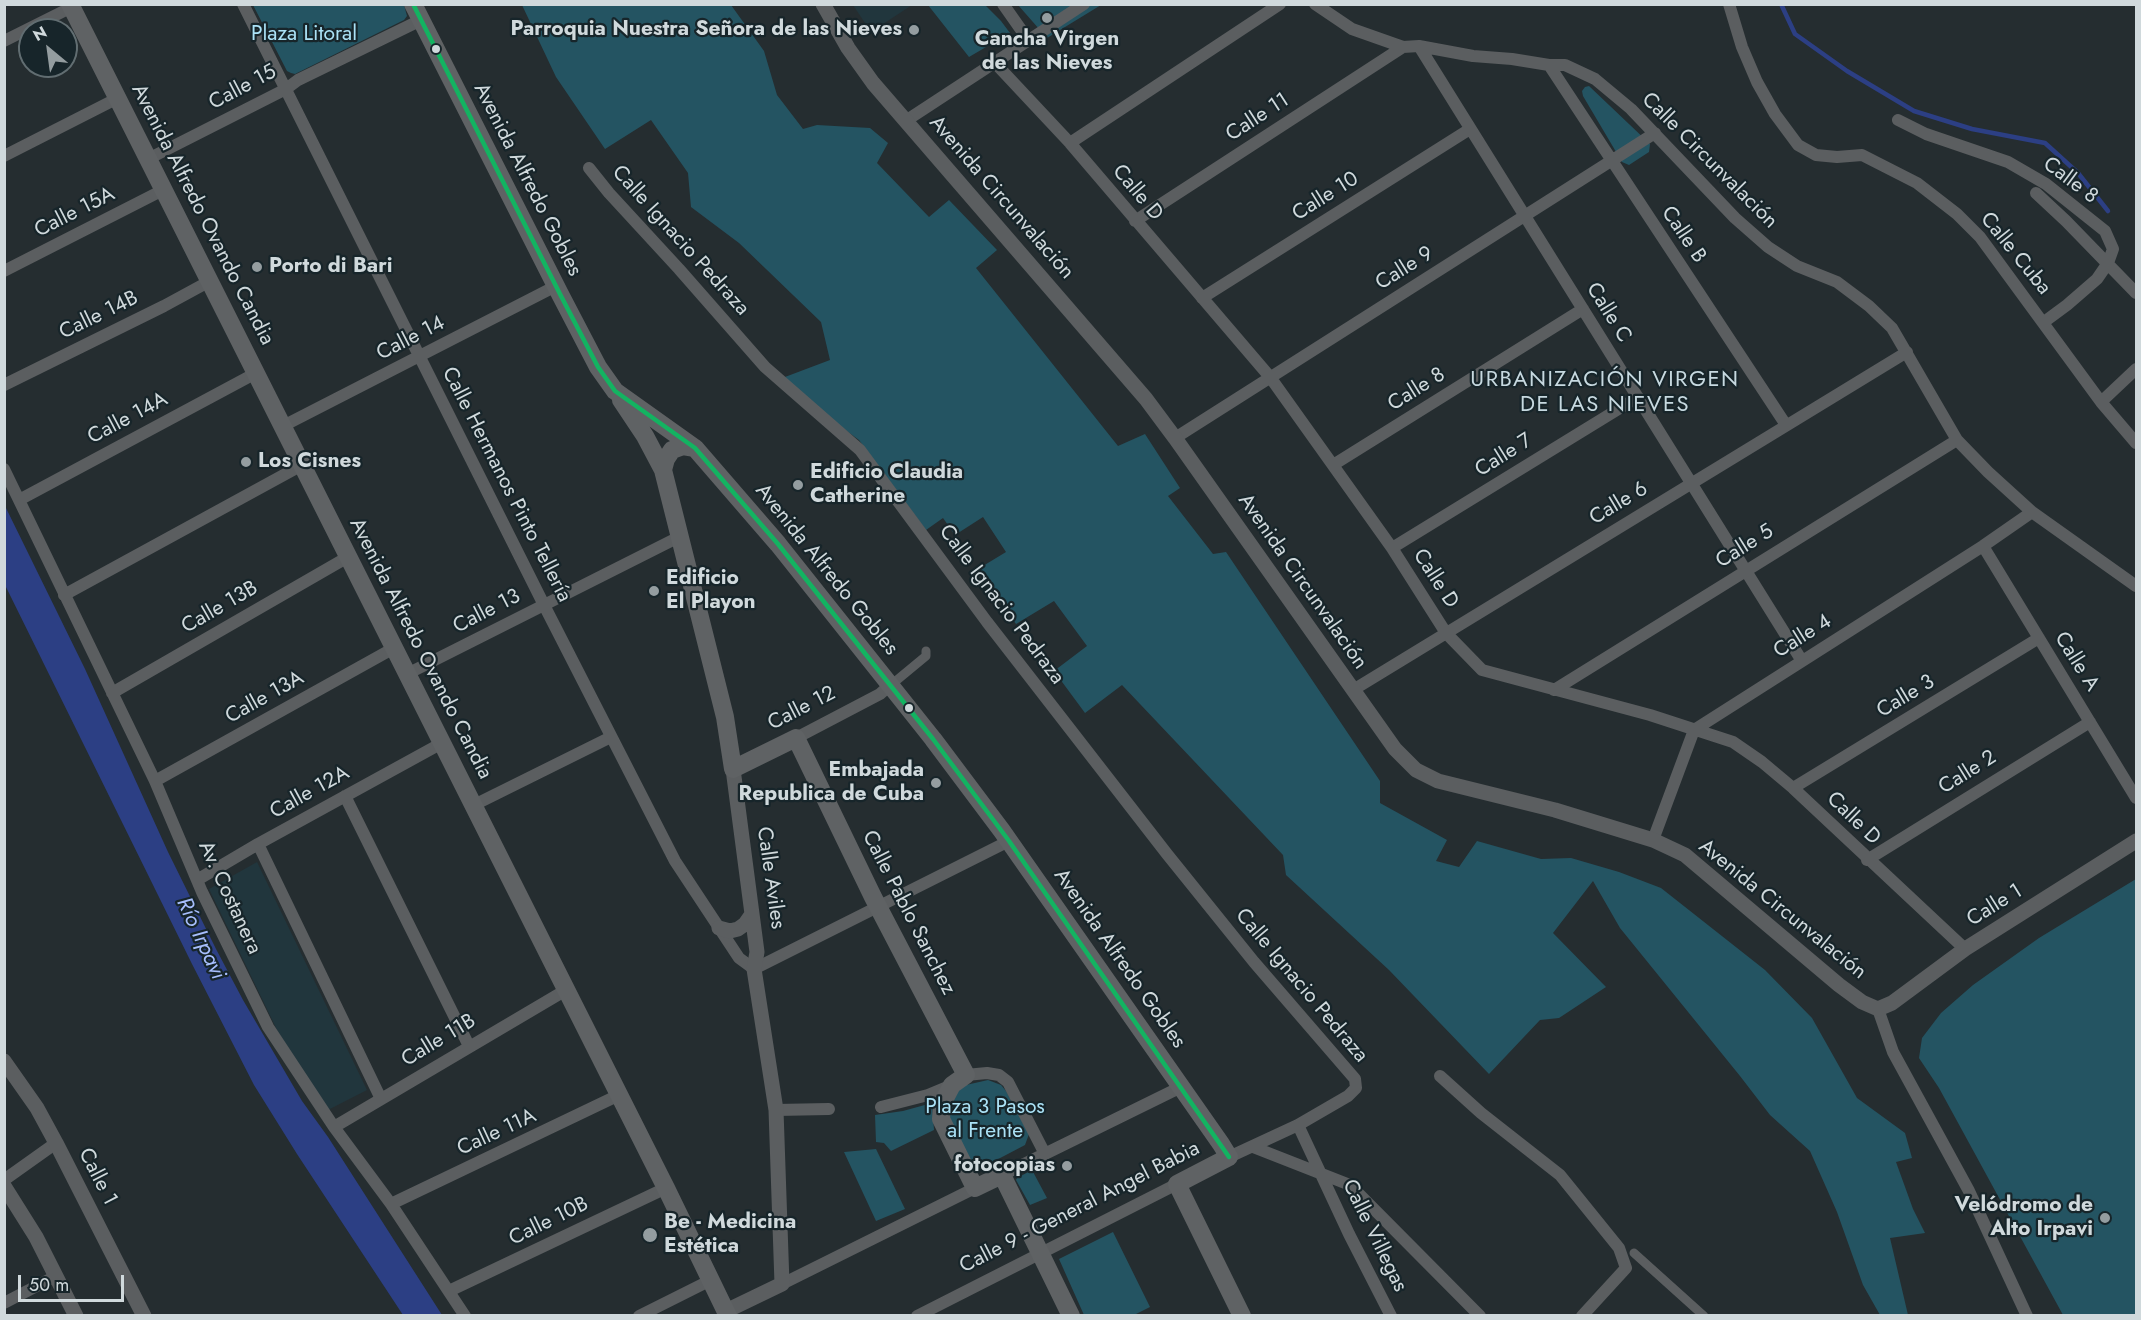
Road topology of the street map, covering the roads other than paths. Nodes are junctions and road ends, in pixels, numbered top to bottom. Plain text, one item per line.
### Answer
1 (243, 4) edge
2 (823, 4) edge
3 (1003, 4) edge
4 (1084, 4) edge
5 (1280, 4) edge
6 (1315, 4) edge
7 (1728, 4) edge
8 (71, 6) edge
9 (417, 12) edge
10 (1029, 40) junction
11 (4, 41) edge
12 (1419, 46) junction
13 (1403, 47) junction
14 (996, 64) junction
15 (1549, 65) junction
16 (286, 89) junction
17 (118, 98) junction
18 (907, 120) junction
19 (1898, 120) dead end
20 (1470, 129) junction
21 (1655, 133) junction
22 (1070, 143) junction
23 (4, 156) edge
24 (148, 159) junction
25 (1611, 161) junction
26 (589, 168) dead end
27 (164, 190) junction
28 (2036, 193) dead end
29 (1525, 216) junction
30 (1135, 221) junction
31 (2108, 264) junction
32 (4, 272) edge
33 (210, 281) junction
34 (556, 286) junction
35 (2136, 293) edge
36 (1202, 298) junction
37 (1583, 309) junction
38 (2044, 322) junction
39 (1907, 352) junction
40 (420, 357) junction
41 (2136, 369) edge
42 (256, 373) junction
43 (1270, 377) junction
44 (4, 385) edge
45 (615, 391) junction
46 (1638, 397) junction
47 (2101, 402) junction
48 (1786, 425) junction
49 (283, 426) junction
50 (1175, 438) junction
51 (1957, 440) junction
52 (2136, 443) edge
53 (695, 448) junction
54 (302, 465) junction
55 (1333, 465) junction
56 (4, 469) edge
57 (663, 470) junction
58 (1691, 483) junction
59 (19, 500) junction
60 (2032, 512) junction
61 (681, 536) junction
62 (1983, 546) junction
63 (1392, 548) junction
64 (348, 557) junction
65 (1745, 570) junction
66 (2136, 586) edge
67 (64, 596) junction
68 (543, 605) junction
69 (1446, 633) junction
70 (2039, 638) junction
71 (394, 648) junction
72 (926, 651) dead end
73 (1802, 661) junction
74 (408, 674) junction
75 (894, 682) junction
76 (1353, 690) junction
77 (1554, 690) junction
78 (112, 693) junction
79 (2090, 722) junction
80 (1694, 730) junction
81 (611, 737) junction
82 (796, 738) junction
83 (442, 743) junction
84 (733, 769) junction
85 (155, 781) junction
86 (1792, 788) junction
87 (345, 796) junction
88 (2136, 798) edge
89 (474, 805) junction
90 (1653, 840) junction
91 (1009, 841) junction
92 (2136, 841) edge
93 (258, 844) junction
94 (1868, 860) junction
95 (197, 880) junction
96 (878, 908) junction
97 (752, 914) junction
98 (719, 928) junction
99 (1965, 949) junction
100 (754, 969) junction
101 (566, 990) junction
102 (1878, 1009) junction
103 (469, 1046) junction
104 (4, 1061) edge
105 (1440, 1076) dead end
106 (959, 1080) junction
107 (1181, 1087) junction
108 (1356, 1088) joint
109 (619, 1095) junction
110 (381, 1099) junction
111 (881, 1107) dead end
112 (829, 1109) dead end
113 (776, 1110) junction
114 (1298, 1125) junction
115 (334, 1128) junction
116 (56, 1143) junction
117 (1253, 1147) junction
118 (1045, 1154) junction
119 (1229, 1157) junction
120 (1322, 1174) junction
121 (1002, 1175) junction
122 (4, 1180) edge
123 (1177, 1184) junction
124 (4, 1186) edge
125 (666, 1188) junction
126 (975, 1188) junction
127 (392, 1204) junction
128 (1040, 1253) junction
129 (1630, 1257) junction
130 (56, 1276) junction
131 (711, 1280) junction
132 (782, 1284) junction
133 (449, 1291) junction
134 (4, 1302) edge
135 (727, 1313) edge
136 (76, 1316) edge
137 (144, 1316) edge
138 (465, 1316) edge
139 (639, 1316) edge
140 (917, 1316) edge
141 (1071, 1316) edge
142 (1242, 1316) edge
143 (1391, 1316) edge
144 (1480, 1316) edge
145 (1582, 1316) edge
146 (1704, 1316) edge
147 (2027, 1316) edge

1 - 16 street, Calle Hermanos Pinto Tellería
2 - 18 street, Avenida Circunvalación
3 - 10 street
4 - 10 street
5 - 22 street
6 - 13 street, Calle Circunvalación
7 - 38 street, Calle Cuba
8 - 11 street
8 - 17 main road, Avenida Alfredo Ovando Candia
9 - 16 street, Calle 15
9 - 34 main road, Avenida Alfredo Gobles
10 - 14 street
12 - 13 street, Calle Circunvalación
12 - 15 street, Calle Circunvalación
12 - 20 street, Calle C
13 - 30 street, Calle 11
14 - 18 street
14 - 22 street, Calle D
15 - 21 street, Calle Circunvalación
15 - 25 street, Calle B
16 - 24 street, Calle 15
16 - 40 street, Calle Hermanos Pinto Tellería
17 - 23 street
17 - 24 main road, Avenida Alfredo Ovando Candia
18 - 50 street, Avenida Circunvalación
19 - 31 street, Calle 8
20 - 29 street, Calle C
20 - 36 street, Calle 10
21 - 25 street, Calle 9
21 - 39 street, Calle Circunvalación
22 - 30 street, Calle D
24 - 27 main road, Avenida Alfredo Ovando Candia
25 - 29 street, Calle 9
25 - 48 street, Calle B
26 - 108 street, Calle Ignacio Pedraza
27 - 32 street, Calle 15A
27 - 33 main road, Avenida Alfredo Ovando Candia
28 - 31 street
29 - 37 street, Calle C
29 - 43 street, Calle 9
30 - 36 street, Calle D
31 - 35 street
31 - 38 street
33 - 42 main road, Avenida Alfredo Ovando Candia
33 - 44 street, Calle 14B
34 - 40 street, Calle 14
34 - 45 main road, Avenida Alfredo Gobles
36 - 43 street, Calle D
37 - 46 street, Calle C
37 - 55 street, Calle 8
38 - 47 street, Calle Cuba
39 - 48 street, Calle 6
39 - 51 street, Calle Circunvalación
40 - 49 street, Calle 14
40 - 68 street, Calle Hermanos Pinto Tellería
41 - 47 street
42 - 49 main road, Avenida Alfredo Ovando Candia
42 - 59 street, Calle 14A
43 - 50 street, Calle 9
43 - 55 street, Calle D
45 - 53 main road, Avenida Alfredo Gobles
45 - 57 main road, Calle Aviles
46 - 58 street, Calle C
46 - 63 street, Calle 7
47 - 52 street, Calle Cuba
48 - 58 street, Calle 6
49 - 54 main road, Avenida Alfredo Ovando Candia
50 - 76 street, Avenida Circunvalación
51 - 60 street, Calle Circunvalación
51 - 65 street, Calle 5
53 - 57 main road
53 - 75 main road, Avenida Alfredo Gobles
54 - 64 main road, Avenida Alfredo Ovando Candia
54 - 67 street
55 - 63 street, Calle D
56 - 59 street, Av. Costanera
57 - 61 main road, Calle Aviles
58 - 65 street, Calle C
58 - 69 street, Calle 6
59 - 67 street, Av. Costanera
60 - 62 street, Calle 4
60 - 66 street, Calle Circunvalación
61 - 68 street, Calle 13
61 - 84 main road, Calle Aviles
62 - 70 street, Calle A
62 - 73 street, Calle 4
63 - 69 street, Calle D
64 - 71 main road, Avenida Alfredo Ovando Candia
64 - 78 street, Calle 13B
65 - 73 street, Calle C
65 - 77 street, Calle 5
67 - 78 street, Av. Costanera
68 - 74 street, Calle 13
68 - 81 street, Calle Hermanos Pinto Tellería
69 - 76 street, Calle 6
69 - 77 street, Calle D
70 - 79 street, Calle A
70 - 86 street, Calle 3
71 - 74 main road, Avenida Alfredo Ovando Candia
71 - 85 street, Calle 13A
72 - 75 street, Calle 12
73 - 80 street, Calle 4
74 - 83 main road, Avenida Alfredo Ovando Candia
75 - 82 street, Calle 12
75 - 91 main road, Avenida Alfredo Gobles
76 - 90 street, Avenida Circunvalación
77 - 80 street, Calle D
78 - 85 street, Av. Costanera
79 - 88 street, Calle A
79 - 94 street, Calle 2
80 - 86 street, Calle D
80 - 90 street
81 - 89 street
81 - 98 street, Calle Hermanos Pinto Tellería
82 - 84 main road, Calle 12
82 - 96 main road, Calle Pablo Sanchez
83 - 87 street, Calle 12A
83 - 89 main road, Avenida Alfredo Ovando Candia
84 - 97 street, Calle Aviles
85 - 95 street, Av. Costanera
86 - 94 street, Calle D
87 - 93 street, Calle 12A
87 - 103 street
89 - 101 main road, Avenida Alfredo Ovando Candia
90 - 102 street, Avenida Circunvalación
91 - 96 street
91 - 107 main road, Avenida Alfredo Gobles
92 - 99 street, Calle 1
93 - 95 street, Calle 12A
93 - 110 street
94 - 99 street, Calle D
95 - 115 street, Av. Costanera
96 - 100 street
96 - 106 main road, Calle Pablo Sanchez
97 - 98 street
97 - 100 street, Calle Aviles
98 - 100 street, Calle Hermanos Pinto Tellería
99 - 102 street, Calle 1
100 - 113 street, Calle Aviles
101 - 103 street, Calle 11B
101 - 109 main road, Avenida Alfredo Ovando Candia
102 - 147 street
103 - 110 street, Calle 11B
104 - 116 street, Calle 1
105 - 129 street
106 - 111 street
106 - 118 street
106 - 126 main road
107 - 118 street
107 - 119 main road, Avenida Alfredo Gobles
108 - 114 street, Calle 9 - General Angel Babia
109 - 125 main road, Avenida Alfredo Ovando Candia
109 - 127 street, Calle 11A
110 - 115 street, Calle 11B
112 - 113 street
113 - 132 street, Calle Aviles
114 - 117 street, Calle 9 - General Angel Babia
114 - 120 street, Calle Villegas
115 - 127 street, Av. Costanera
116 - 122 street
116 - 137 street, Calle 1
117 - 119 street, Calle 9 - General Angel Babia
117 - 120 street
118 - 121 street
119 - 123 main road, Calle 9 - General Angel Babia
120 - 143 street, Calle Villegas
120 - 144 street
121 - 126 main road
121 - 128 main road
123 - 128 street, Calle 9 - General Angel Babia
123 - 142 main road
124 - 130 street
125 - 131 main road, Avenida Alfredo Ovando Candia
125 - 133 street, Calle 10B
126 - 132 street
127 - 133 street, Av. Costanera
128 - 140 street, Calle 9 - General Angel Babia
128 - 141 main road
129 - 145 street
129 - 146 street
130 - 134 street
130 - 136 street
131 - 135 main road, Avenida Alfredo Ovando Candia
131 - 139 street
132 - 135 street
133 - 138 street, Av. Costanera

